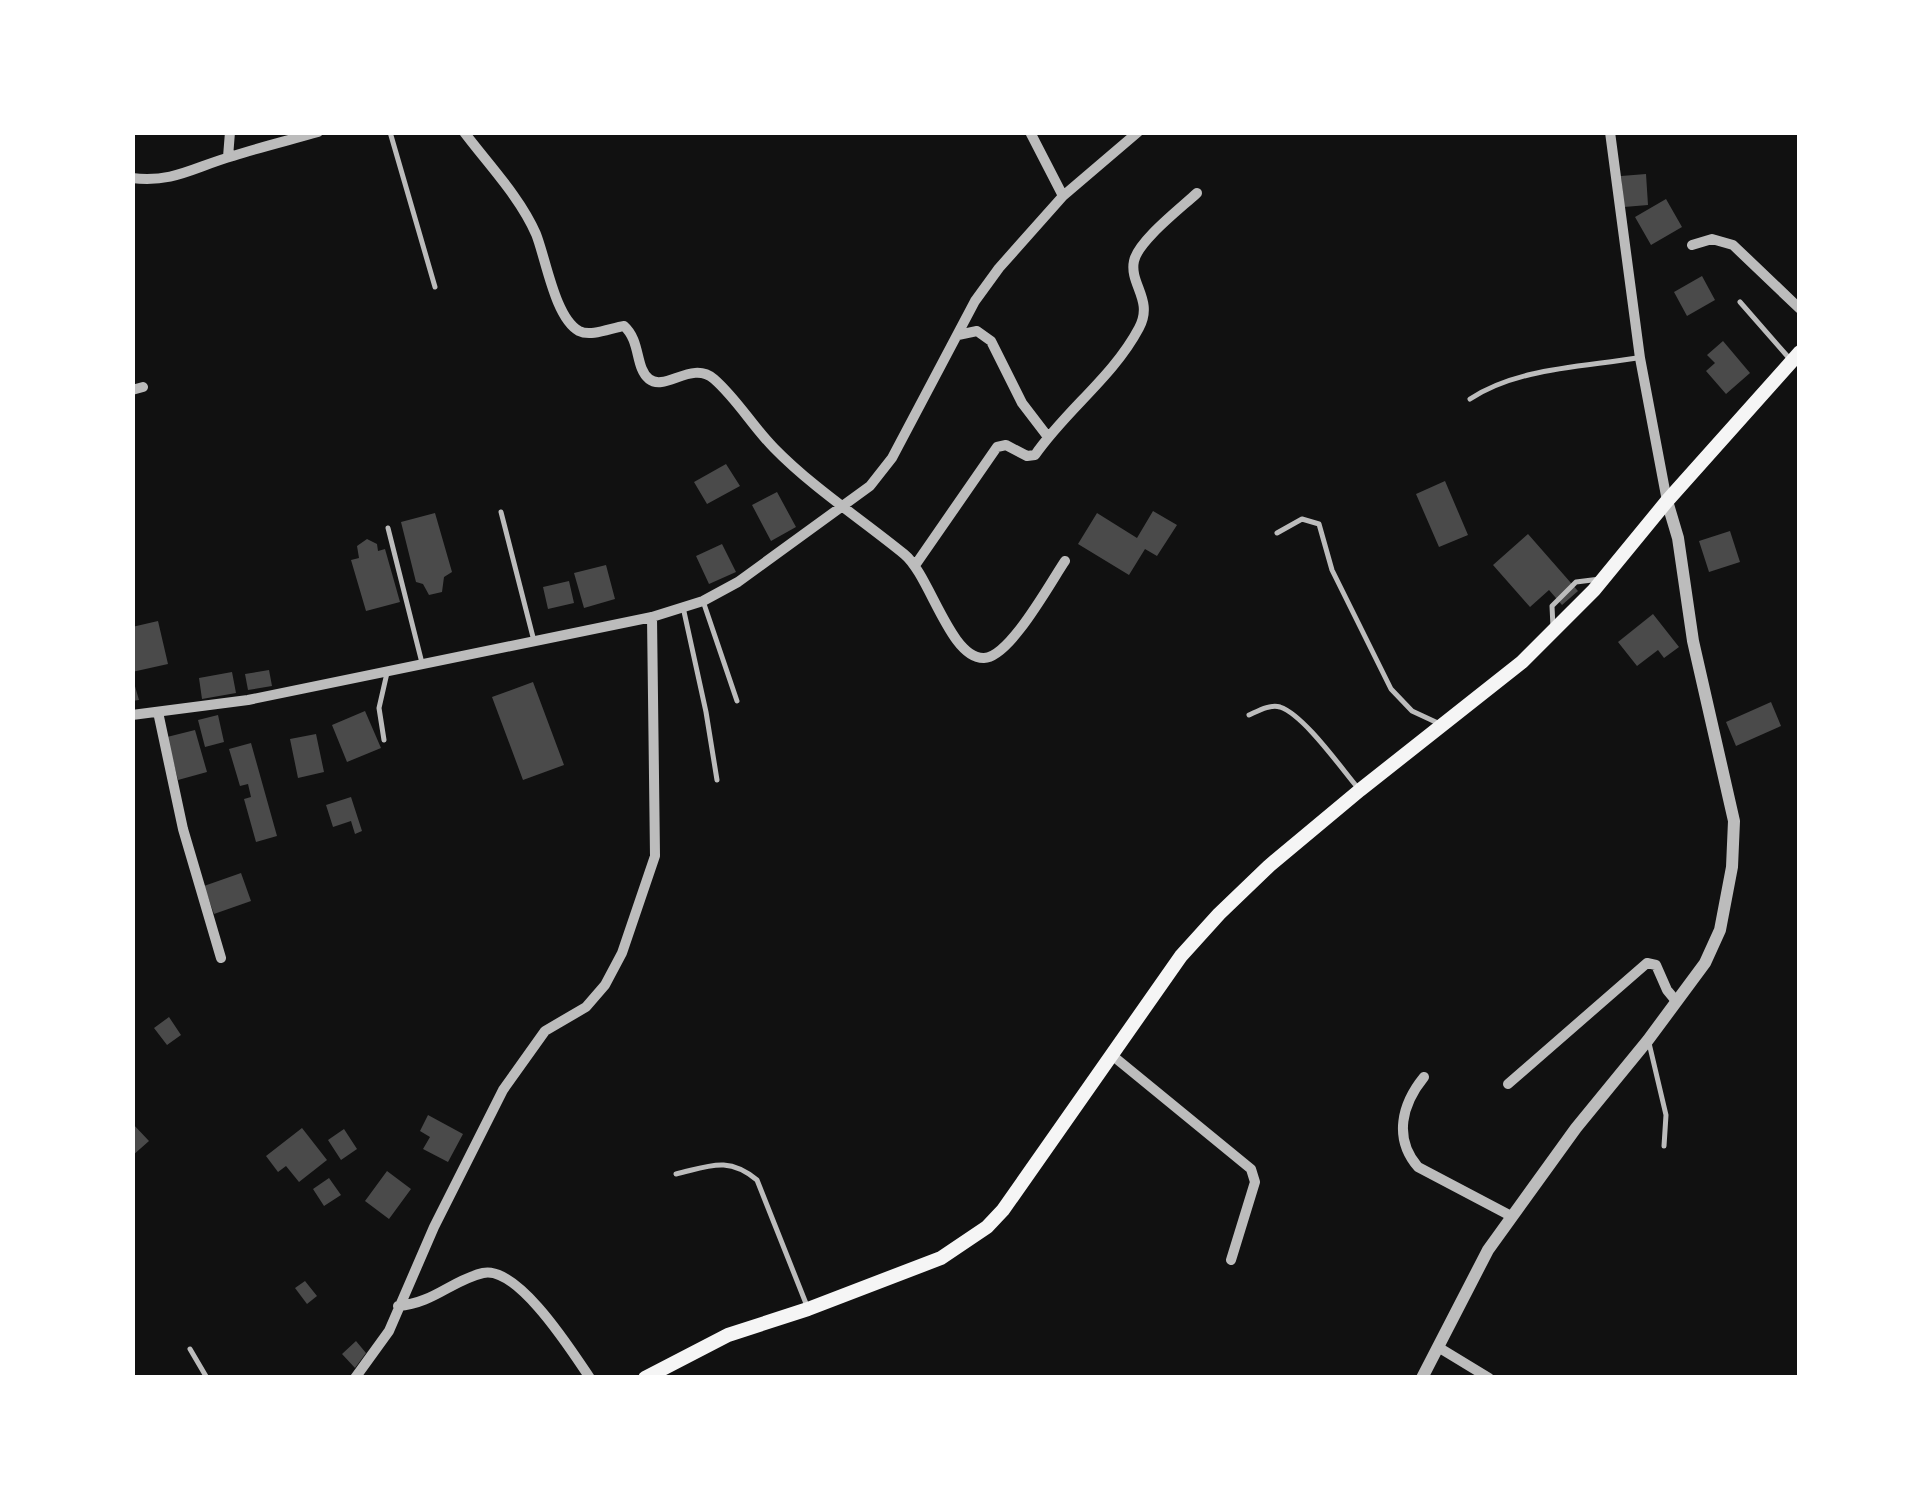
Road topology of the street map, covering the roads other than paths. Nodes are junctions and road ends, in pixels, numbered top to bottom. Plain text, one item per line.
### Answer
1 (230, 132) edge
2 (318, 132) edge
3 (390, 132) edge
4 (464, 132) edge
5 (1030, 132) edge
6 (1138, 132) edge
7 (1610, 132) edge
8 (228, 157) junction
9 (132, 178) edge
10 (1197, 193) dead end
11 (1063, 196) junction
12 (1692, 244) dead end
13 (435, 287) dead end
14 (1740, 302) dead end
15 (1800, 308) edge
16 (957, 335) junction
17 (1796, 356) edge
18 (1640, 358) junction
19 (1470, 399) dead end
20 (1048, 437) junction
21 (1667, 501) junction
22 (844, 506) junction
23 (500, 512) dead end
24 (388, 528) dead end
25 (1276, 533) dead end
26 (1066, 561) dead end
27 (916, 564) junction
28 (703, 602) junction
29 (684, 608) junction
30 (652, 618) junction
31 (534, 641) junction
32 (422, 662) junction
33 (388, 670) junction
34 (736, 701) dead end
35 (158, 712) junction
36 (132, 714) edge
37 (1249, 715) dead end
38 (1443, 725) junction
39 (384, 740) dead end
40 (717, 780) dead end
41 (1360, 790) junction
42 (221, 958) dead end
43 (1676, 1001) junction
44 (1648, 1040) junction
45 (1113, 1056) junction
46 (1424, 1077) dead end
47 (1508, 1084) dead end
48 (1664, 1146) dead end
49 (676, 1174) dead end
50 (1512, 1216) junction
51 (1231, 1260) dead end
52 (398, 1306) junction
53 (808, 1309) junction
54 (1438, 1347) junction
55 (190, 1349) dead end
56 (207, 1378) edge
57 (355, 1378) edge
58 (590, 1378) edge
59 (645, 1378) edge
60 (1422, 1378) edge
61 (1489, 1378) edge

1 - 8 street
2 - 8 street
3 - 13 lane
4 - 22 street
5 - 11 street
6 - 11 street
7 - 18 street
8 - 9 street
10 - 20 street
11 - 16 street
12 - 15 street
14 - 17 lane
16 - 20 street
16 - 22 street
17 - 21 main road
18 - 19 lane
18 - 21 street
20 - 27 street
21 - 38 main road
21 - 43 street
22 - 27 street
22 - 28 street
23 - 31 lane
24 - 32 lane
25 - 38 lane
26 - 27 street
28 - 29 street
28 - 34 lane
29 - 30 street
29 - 40 lane
30 - 31 street
30 - 52 street
31 - 32 street
32 - 33 street
33 - 35 street
33 - 39 lane
35 - 36 street
35 - 42 street
37 - 41 lane
38 - 41 main road
41 - 45 main road
43 - 44 street
43 - 47 street
44 - 48 lane
44 - 50 street
45 - 51 street
45 - 53 main road
46 - 50 street
49 - 53 lane
50 - 54 street
52 - 57 street
52 - 58 street
53 - 59 main road
54 - 60 street
54 - 61 street
55 - 56 lane

